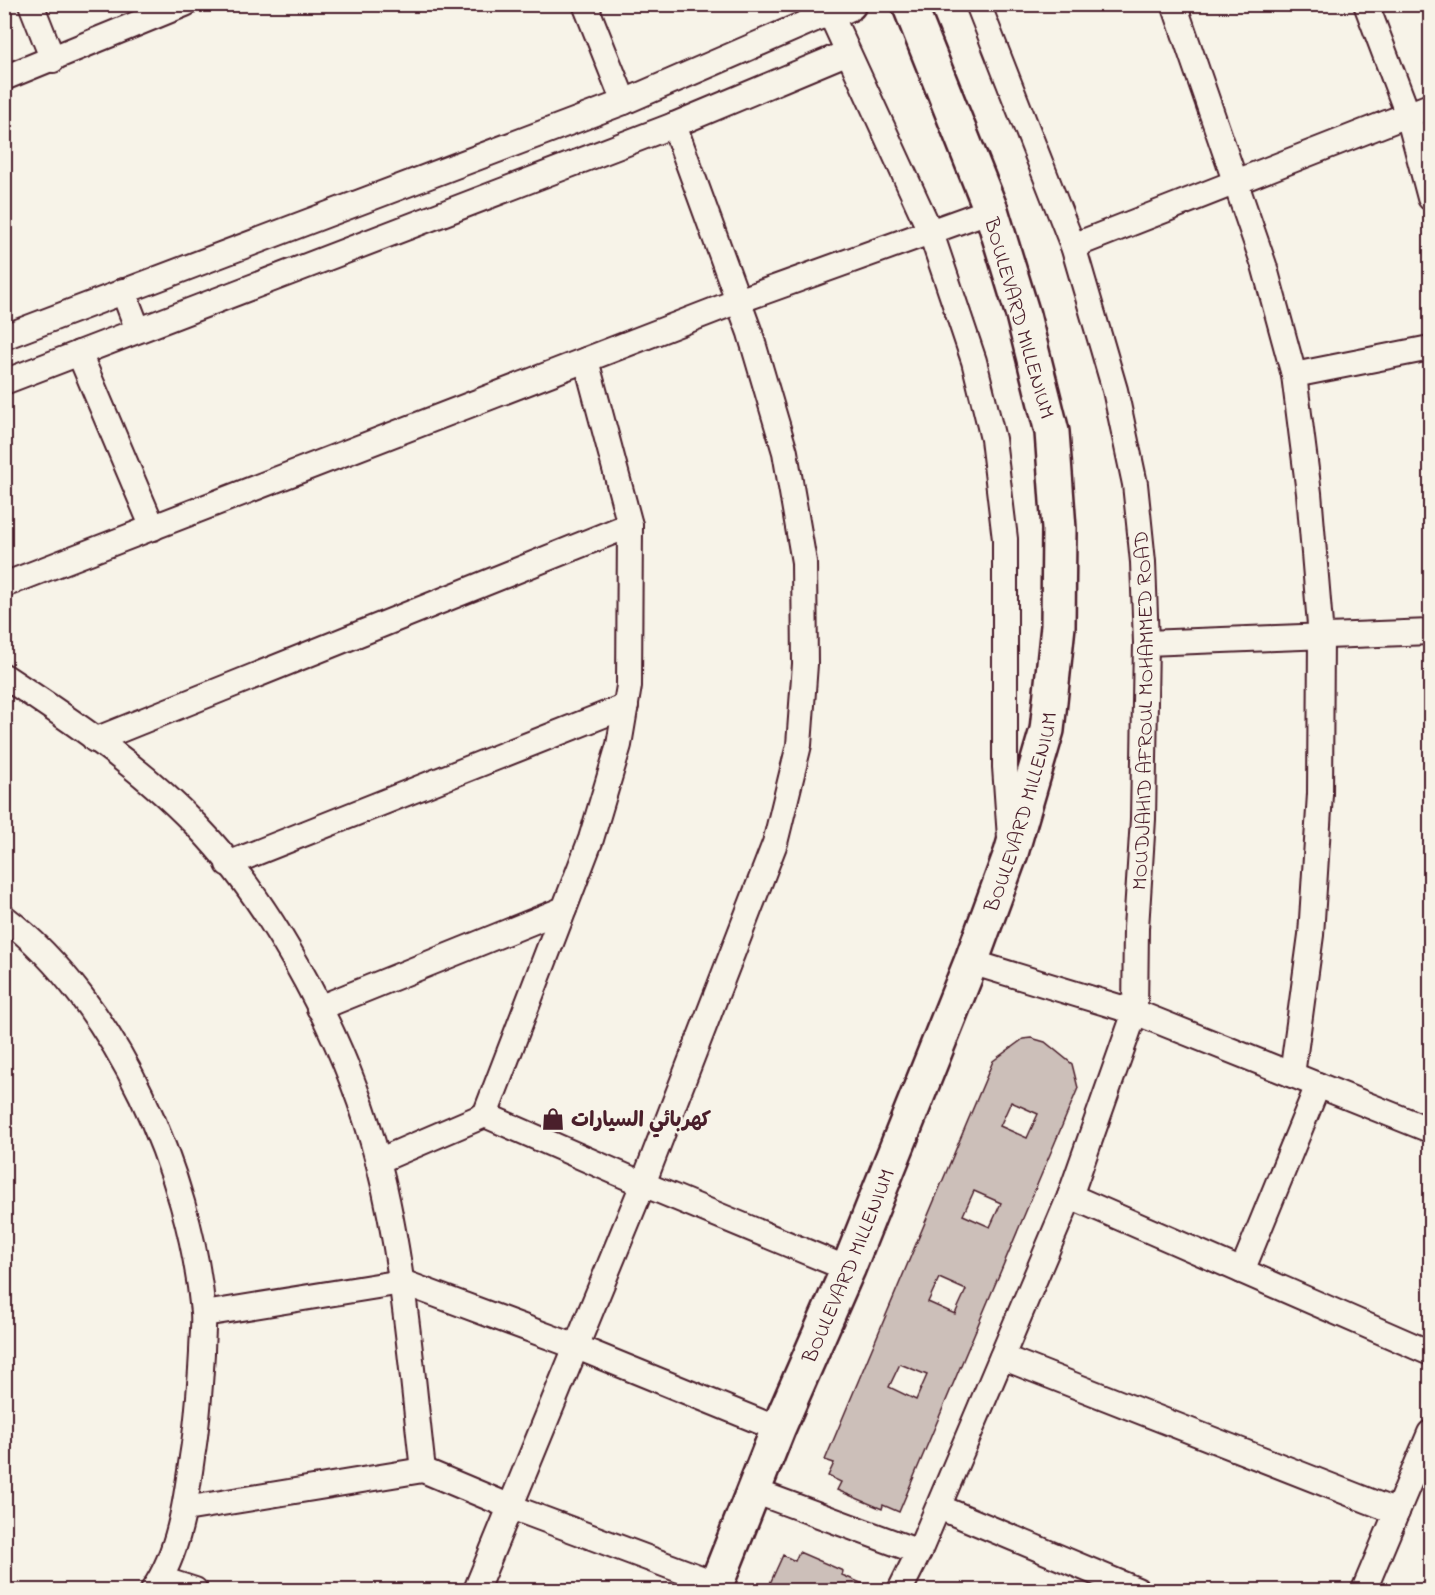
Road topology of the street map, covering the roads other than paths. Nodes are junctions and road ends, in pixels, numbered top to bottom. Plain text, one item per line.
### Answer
1 (31, 4) edge
2 (185, 4) edge
3 (585, 4) edge
4 (909, 4) edge
5 (978, 4) edge
6 (1174, 4) edge
7 (1366, 4) edge
8 (835, 7) edge
9 (846, 53) junction
10 (52, 60) junction
11 (4, 78) edge
12 (624, 102) junction
13 (1419, 110) edge
14 (674, 125) junction
15 (1236, 183) junction
16 (1431, 198) edge
17 (991, 210) junction
18 (931, 233) junction
19 (1073, 246) junction
20 (123, 291) junction
21 (738, 301) junction
22 (138, 330) junction
23 (4, 337) edge
24 (1431, 348) edge
25 (79, 353) junction
26 (586, 360) junction
27 (1294, 375) junction
28 (4, 382) edge
29 (630, 525) junction
30 (153, 528) junction
31 (4, 585) edge
32 (1431, 632) edge
33 (1321, 637) junction
34 (1146, 643) junction
35 (4, 676) edge
36 (626, 706) junction
37 (95, 740) junction
38 (1011, 853) junction
39 (228, 864) junction
40 (564, 909) junction
41 (4, 917) edge
42 (971, 962) junction
43 (319, 1008) junction
44 (1135, 1012) junction
45 (1292, 1075) junction
46 (1318, 1085) junction
47 (485, 1115) junction
48 (1431, 1130) edge
49 (378, 1161) junction
50 (643, 1184) junction
51 (1070, 1196) junction
52 (848, 1269) junction
53 (1242, 1271) junction
54 (402, 1282) junction
55 (204, 1314) junction
56 (576, 1347) junction
57 (1431, 1353) edge
58 (1002, 1357) junction
59 (778, 1429) junction
60 (1431, 1433) edge
61 (423, 1470) junction
62 (754, 1491) junction
63 (511, 1507) junction
64 (939, 1507) junction
65 (184, 1509) junction
66 (1397, 1512) junction
67 (919, 1552) junction
68 (157, 1585) edge
69 (715, 1587) edge
70 (195, 1590) edge
71 (476, 1590) edge
72 (900, 1590) edge
73 (1137, 1590) edge
74 (1364, 1590) edge

1 - 10 street
2 - 10 street
3 - 12 street
4 - 17 main road, BOULEVARD MILLENIUM
5 - 19 street, MOUDJAHID AFROUL MOHAMMED ROAD
6 - 15 street
7 - 13 street
8 - 9 street
8 - 12 street
9 - 14 street
9 - 18 street
10 - 11 street
12 - 20 street
13 - 15 street
13 - 16 street
14 - 21 street
14 - 22 street
15 - 19 street
15 - 27 street
17 - 18 street
17 - 38 main road, BOULEVARD MILLENIUM
18 - 21 street
18 - 38 street
19 - 34 street, MOUDJAHID AFROUL MOHAMMED ROAD
20 - 22 street
20 - 23 street
21 - 26 street
21 - 50 street
22 - 25 street
24 - 27 street
25 - 28 street
25 - 30 street
26 - 29 street
26 - 30 street
27 - 33 street
29 - 36 street
29 - 37 street
30 - 31 street
32 - 33 street
33 - 34 street
33 - 45 street
34 - 44 street, MOUDJAHID AFROUL MOHAMMED ROAD
35 - 37 street
36 - 39 street
36 - 40 street
37 - 39 street
38 - 42 main road, BOULEVARD MILLENIUM
39 - 43 street
40 - 43 street
40 - 47 street
41 - 55 street
42 - 44 street
42 - 52 main road, BOULEVARD MILLENIUM
43 - 49 street
44 - 45 street
44 - 51 street, MOUDJAHID AFROUL MOHAMMED ROAD
45 - 46 street
46 - 48 street
46 - 53 street
47 - 49 street
47 - 50 street
49 - 54 street
50 - 52 street
50 - 56 street
51 - 53 street
51 - 58 street, MOUDJAHID AFROUL MOHAMMED ROAD
52 - 59 main road, BOULEVARD MILLENIUM
53 - 57 street
54 - 55 street
54 - 56 street
54 - 61 street
55 - 65 street
56 - 59 street
56 - 63 street
58 - 64 street, MOUDJAHID AFROUL MOHAMMED ROAD
58 - 66 street
59 - 62 main road, BOULEVARD MILLENIUM
60 - 66 street
61 - 63 street
61 - 65 street
62 - 67 street
62 - 69 main road, BOULEVARD MILLENIUM
63 - 69 street
63 - 71 street
64 - 67 street, MOUDJAHID AFROUL MOHAMMED ROAD
64 - 73 street
65 - 68 street
66 - 74 street
67 - 72 street, MOUDJAHID AFROUL MOHAMMED ROAD
68 - 70 street

